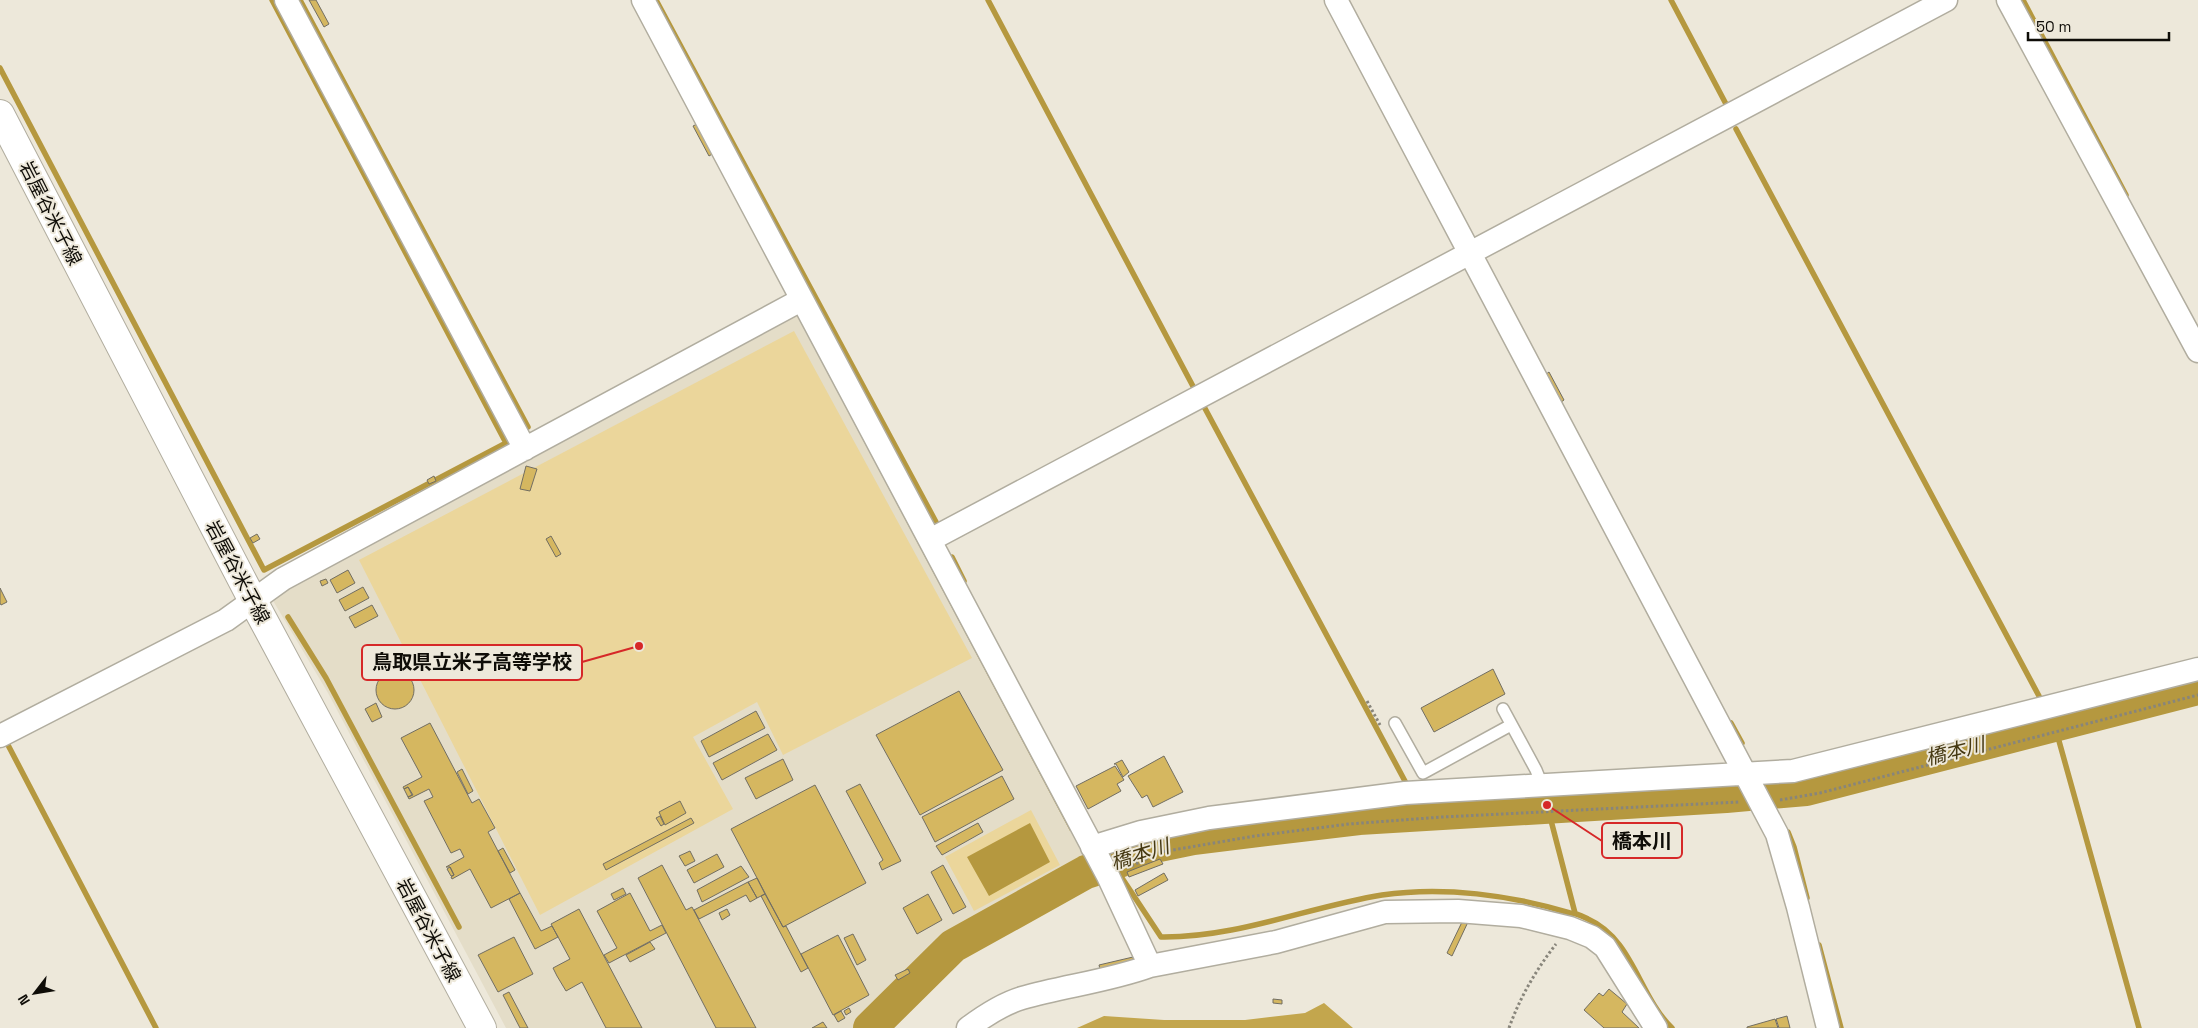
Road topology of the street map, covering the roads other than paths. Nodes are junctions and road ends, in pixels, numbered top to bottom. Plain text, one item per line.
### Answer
1 (286, 0) edge
2 (643, 0) edge
3 (1336, 0) edge
4 (1946, 0) edge
5 (2008, 0) edge
6 (0, 114) edge
7 (1470, 254) junction
8 (801, 300) junction
9 (2198, 349) edge
10 (525, 449) junction
11 (930, 540) junction
12 (252, 600) junction
13 (2198, 669) edge
14 (1503, 709) dead end
15 (1396, 724) dead end
16 (1511, 725) junction
17 (0, 736) edge
18 (1745, 774) junction
19 (1542, 785) junction
20 (1094, 850) junction
21 (1150, 966) junction
22 (482, 1028) edge
23 (968, 1028) edge
24 (1656, 1028) edge
25 (1828, 1028) edge

1 - 10 street
2 - 8 street
3 - 7 street
4 - 7 street
5 - 9 street
6 - 12 main road, 岩屋谷米子線
7 - 11 street
7 - 18 street
8 - 10 street
8 - 11 street
10 - 12 street
11 - 20 street
12 - 17 street
12 - 22 main road, 岩屋谷米子線
13 - 18 street
14 - 16 lane
15 - 16 lane
16 - 19 lane
18 - 19 street
18 - 25 street
19 - 20 street
20 - 21 street
21 - 23 street
21 - 24 street

